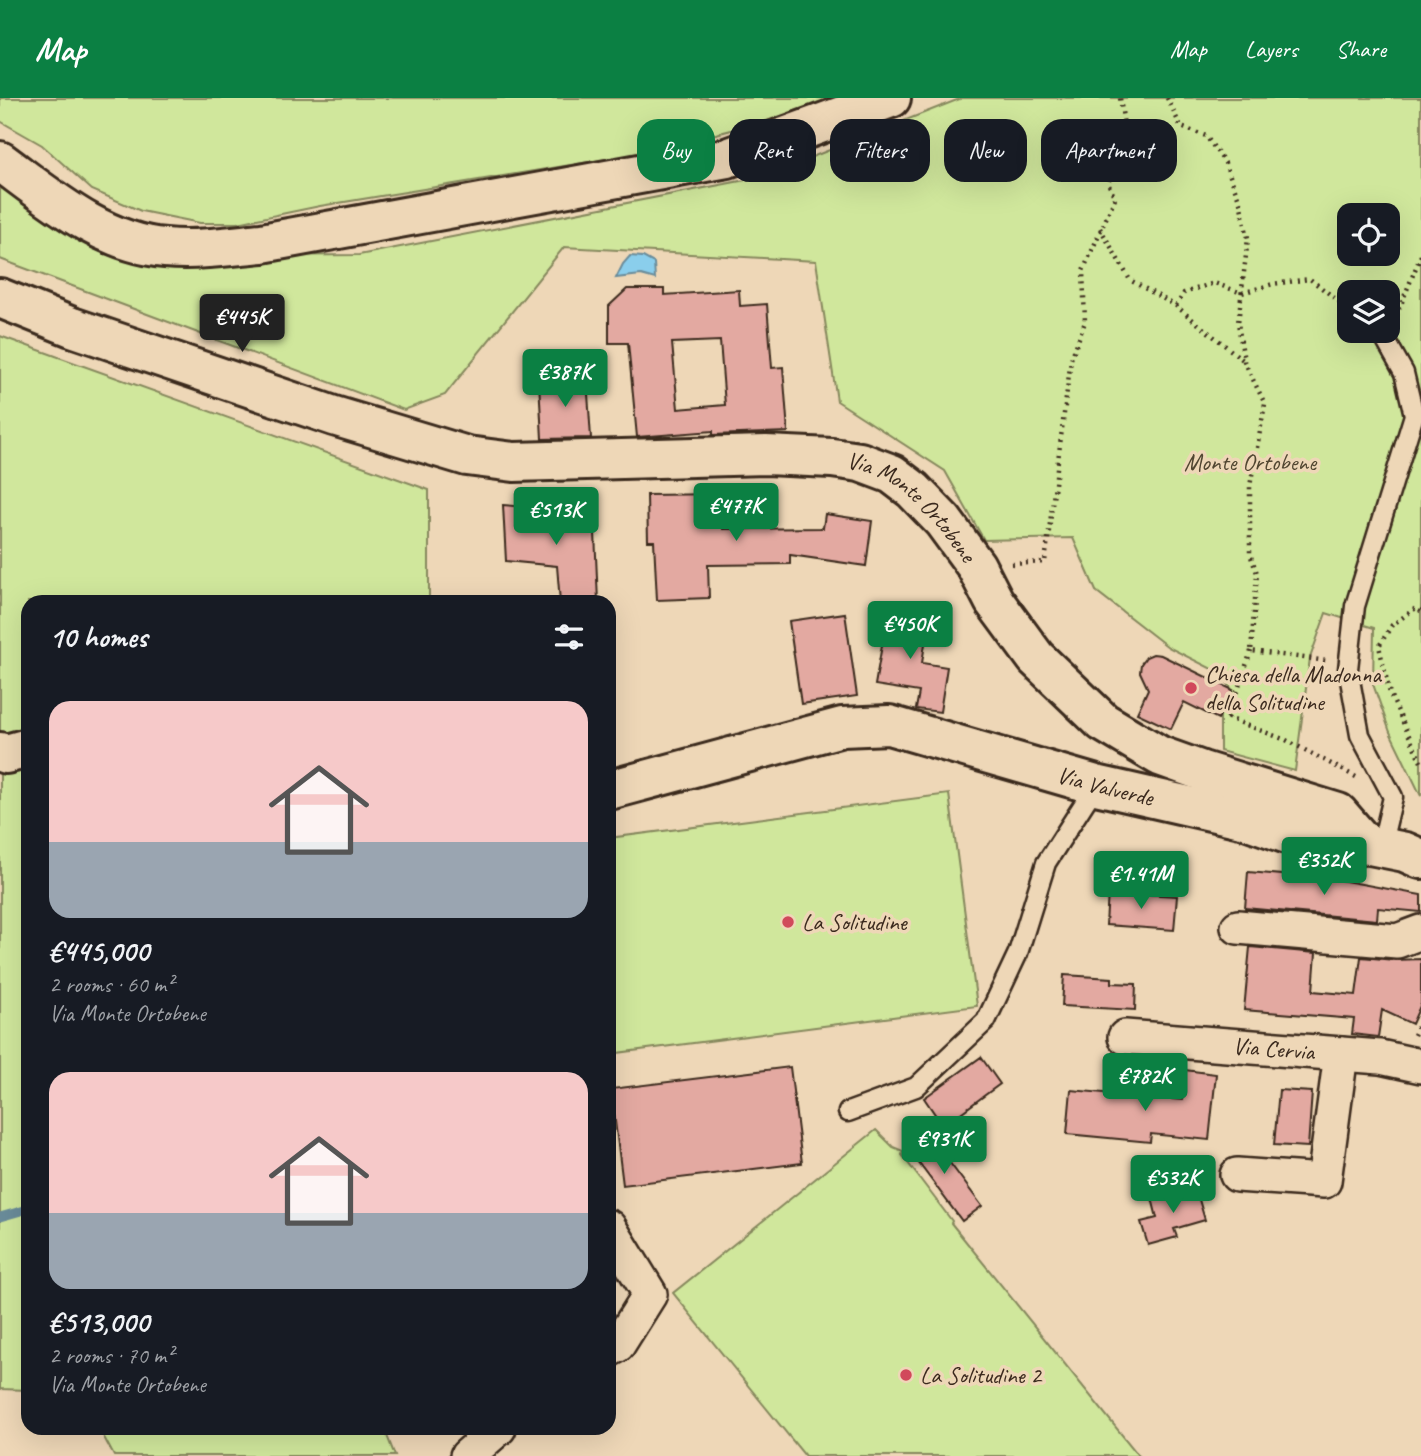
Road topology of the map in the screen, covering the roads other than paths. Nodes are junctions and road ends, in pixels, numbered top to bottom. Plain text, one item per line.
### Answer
1 (891, 98) edge
2 (0, 161) edge
3 (0, 298) edge
4 (1388, 343) edge
5 (21, 750) edge
6 (0, 752) edge
7 (1096, 785) junction
8 (616, 788) edge
9 (1373, 845) junction
10 (1421, 859) edge
11 (1238, 926) dead end
12 (1421, 932) edge
13 (1125, 1037) dead end
14 (1341, 1054) junction
15 (1421, 1066) edge
16 (848, 1112) dead end
17 (1237, 1175) dead end
18 (616, 1238) edge
19 (616, 1346) edge
20 (491, 1435) edge
21 (467, 1456) edge

1 - 2 street
3 - 9 street, Via Monte Ortobene
4 - 9 lane
5 - 6 street
7 - 8 street, Via Valverde
7 - 9 street, Via Valverde
7 - 16 lane
9 - 10 street
11 - 12 street
13 - 14 street, Via Cervia
14 - 15 street, Via Cervia
14 - 17 street
18 - 19 street
20 - 21 street

